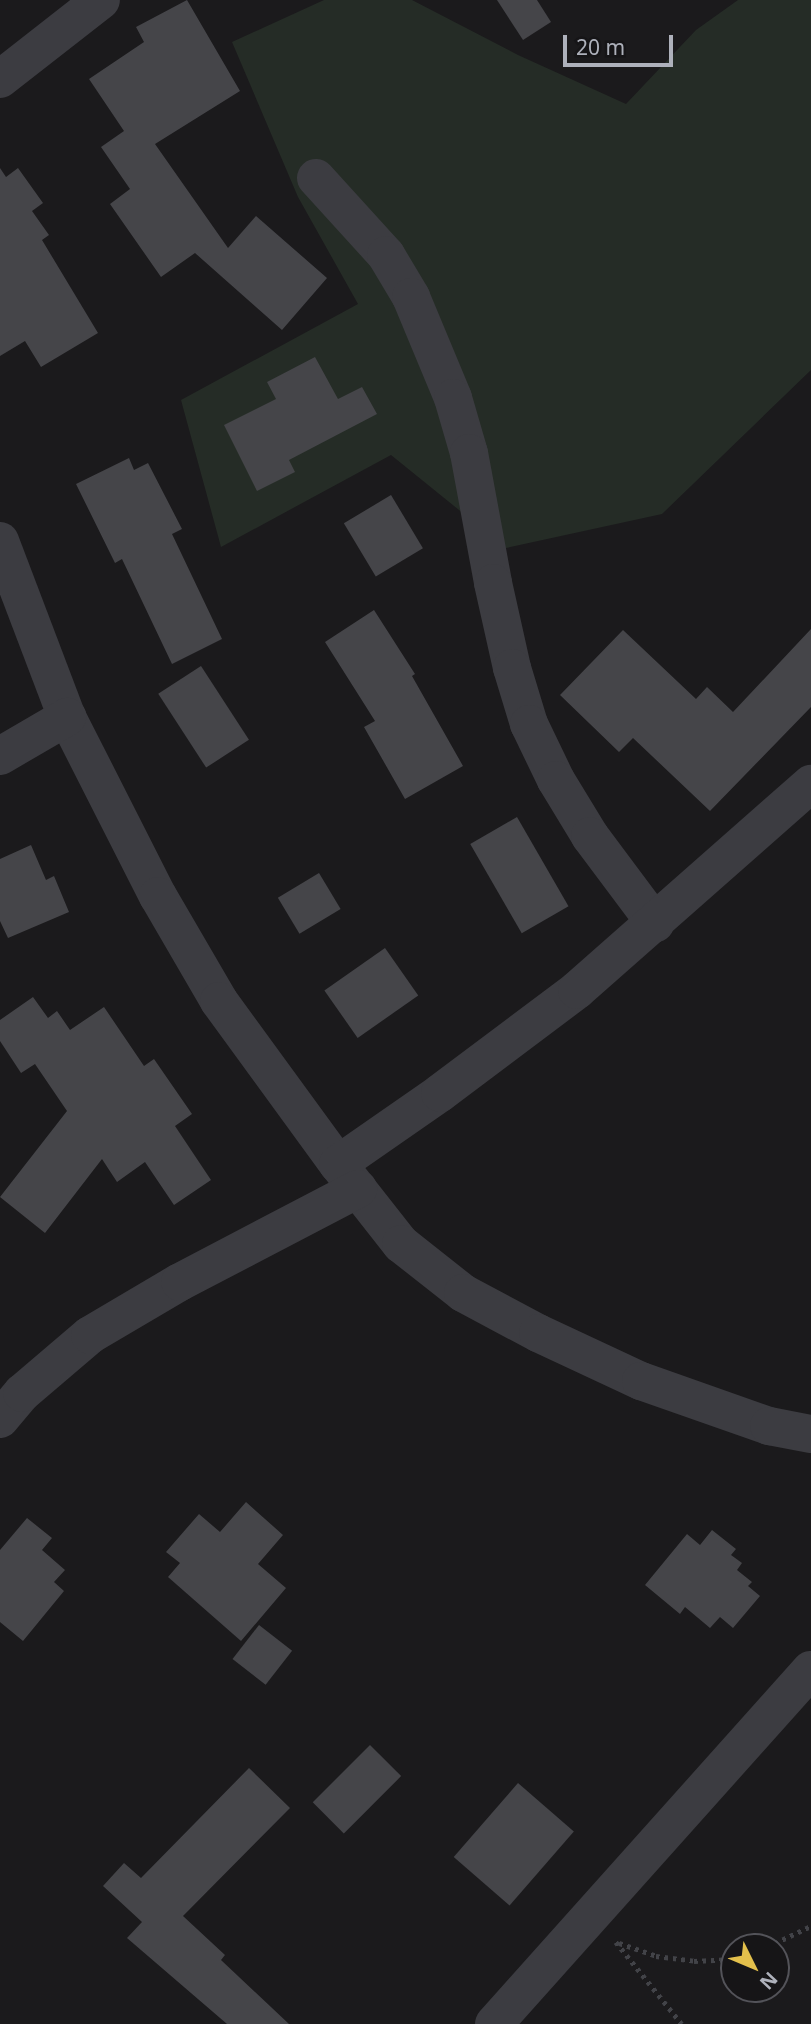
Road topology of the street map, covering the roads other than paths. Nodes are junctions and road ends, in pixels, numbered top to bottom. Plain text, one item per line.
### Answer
1 (101, 0) edge
2 (0, 79) edge
3 (316, 178) dead end
4 (0, 541) edge
5 (67, 717) junction
6 (0, 756) edge
7 (811, 784) edge
8 (655, 923) junction
9 (348, 1177) junction
10 (0, 1419) edge
11 (811, 1434) edge
12 (811, 1670) edge
13 (494, 2024) edge

1 - 2 street
3 - 8 street
4 - 5 street
5 - 6 street
5 - 9 street
7 - 8 street
8 - 9 street
9 - 10 street
9 - 11 street
12 - 13 street

